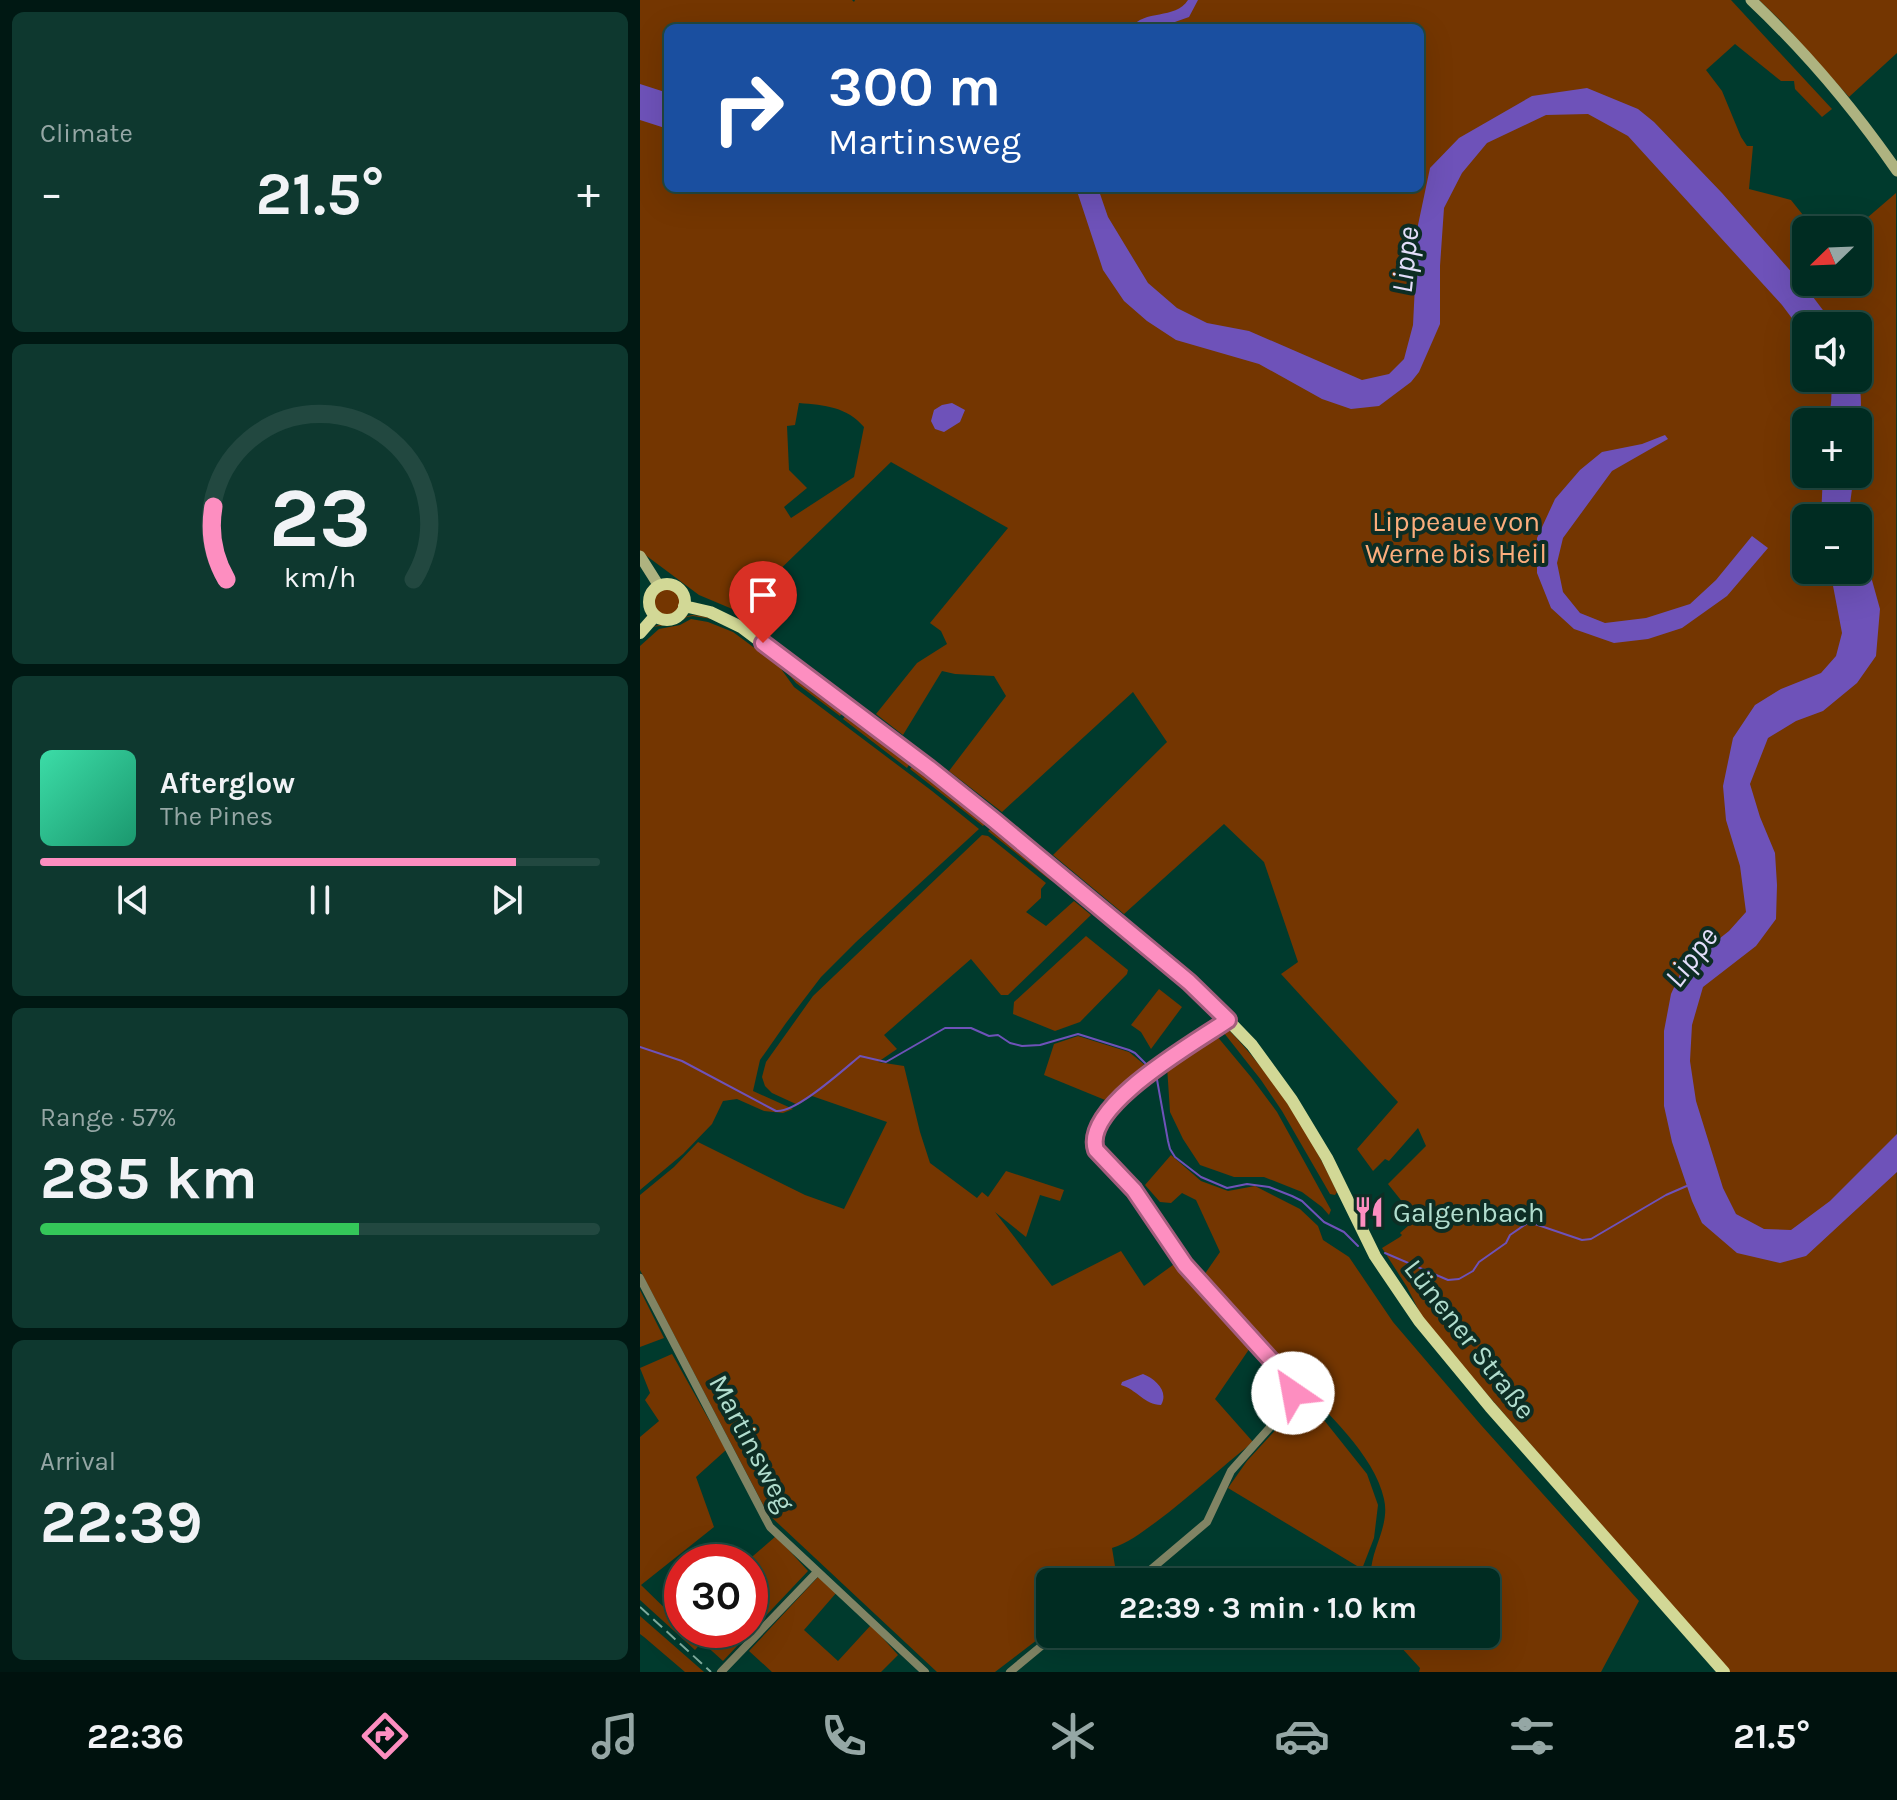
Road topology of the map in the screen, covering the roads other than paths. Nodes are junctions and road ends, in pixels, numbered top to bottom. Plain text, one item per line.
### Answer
1 (1751, 0) edge
2 (1897, 171) edge
3 (640, 556) edge
4 (659, 586) junction
5 (684, 606) junction
6 (655, 616) junction
7 (640, 633) edge
8 (1228, 1020) junction
9 (640, 1278) edge
10 (1153, 1568) edge
11 (817, 1572) junction
12 (1039, 1648) edge
13 (721, 1672) edge
14 (925, 1672) edge
15 (1010, 1672) edge
16 (1724, 1672) edge

1 - 2 main road
3 - 4 main road
4 - 5 main road
4 - 6 main road
5 - 6 main road
5 - 8 main road, Lünener Straße
6 - 7 main road
8 - 10 street
8 - 16 main road, Lünener Straße
9 - 11 street, Martinsweg
11 - 13 street
11 - 14 street, Martinsweg
12 - 15 street

